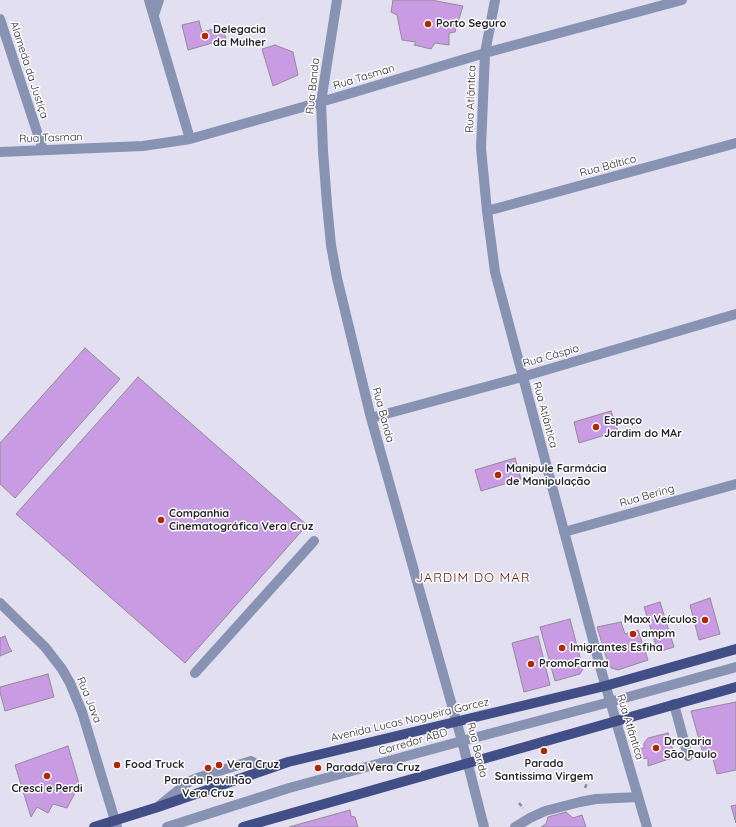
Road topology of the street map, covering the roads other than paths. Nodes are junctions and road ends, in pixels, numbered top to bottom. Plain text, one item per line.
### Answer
1 (149, 0) edge
2 (159, 0) edge
3 (336, 0) edge
4 (495, 0) edge
5 (682, 0) edge
6 (154, 15) junction
7 (0, 20) edge
8 (485, 53) junction
9 (321, 102) junction
10 (190, 139) junction
11 (736, 143) edge
12 (43, 150) junction
13 (0, 152) edge
14 (487, 211) junction
15 (736, 314) edge
16 (522, 376) junction
17 (371, 418) junction
18 (736, 484) edge
19 (564, 532) junction
20 (314, 541) dead end
21 (0, 603) edge
22 (736, 649) edge
23 (736, 667) edge
24 (195, 674) dead end
25 (605, 686) junction
26 (736, 686) edge
27 (610, 702) junction
28 (674, 704) junction
29 (616, 720) junction
30 (457, 721) junction
31 (462, 740) junction
32 (688, 756) dead end
33 (467, 762) junction
34 (265, 769) junction
35 (638, 797) junction
36 (158, 807) junction
37 (116, 824) edge
38 (94, 827) edge
39 (167, 827) edge
40 (243, 827) edge
41 (484, 827) edge
42 (515, 827) edge
43 (647, 827) edge

1 - 6 street
2 - 6 street
3 - 9 street, Rua Banda
4 - 8 street, Rua Atlântica
5 - 8 street, Rua Tasman
6 - 10 street
7 - 12 street, Alameda da Justiça
8 - 9 street, Rua Tasman
8 - 14 street, Rua Atlântica
9 - 10 street, Rua Tasman
9 - 17 street, Rua Banda
10 - 12 street, Rua Tasman
11 - 14 street, Rua Báltico
12 - 13 street, Rua Tasman
14 - 16 street, Rua Atlântica
15 - 16 street, Rua Cáspio
16 - 17 street, Rua Cáspio
16 - 19 street, Rua Atlântica
17 - 30 street, Rua Banda
18 - 19 street, Rua Bering
19 - 25 street, Rua Atlântica
20 - 24 street
21 - 37 street, Rua Java
22 - 25 main road, Avenida Lucas Nogueira Garcez
23 - 27 street, Corredor ABD
25 - 27 street, Rua Atlântica
25 - 30 main road, Avenida Lucas Nogueira Garcez
26 - 28 main road
27 - 29 street, Rua Atlântica
27 - 31 street, Corredor ABD
28 - 29 main road
28 - 32 street
29 - 33 main road
29 - 35 street, Rua Atlântica
30 - 31 street, Rua Banda
30 - 34 main road, Avenida Lucas Nogueira Garcez
31 - 33 street, Rua Banda
31 - 39 street, Corredor ABD
33 - 40 main road
33 - 41 street, Rua Banda
34 - 36 main road, Avenida Lucas Nogueira Garcez
34 - 36 street
35 - 42 street
35 - 43 street, Rua Atlântica
36 - 37 main road, Avenida Lucas Nogueira Garcez
37 - 38 main road, Avenida Lucas Nogueira Garcez

